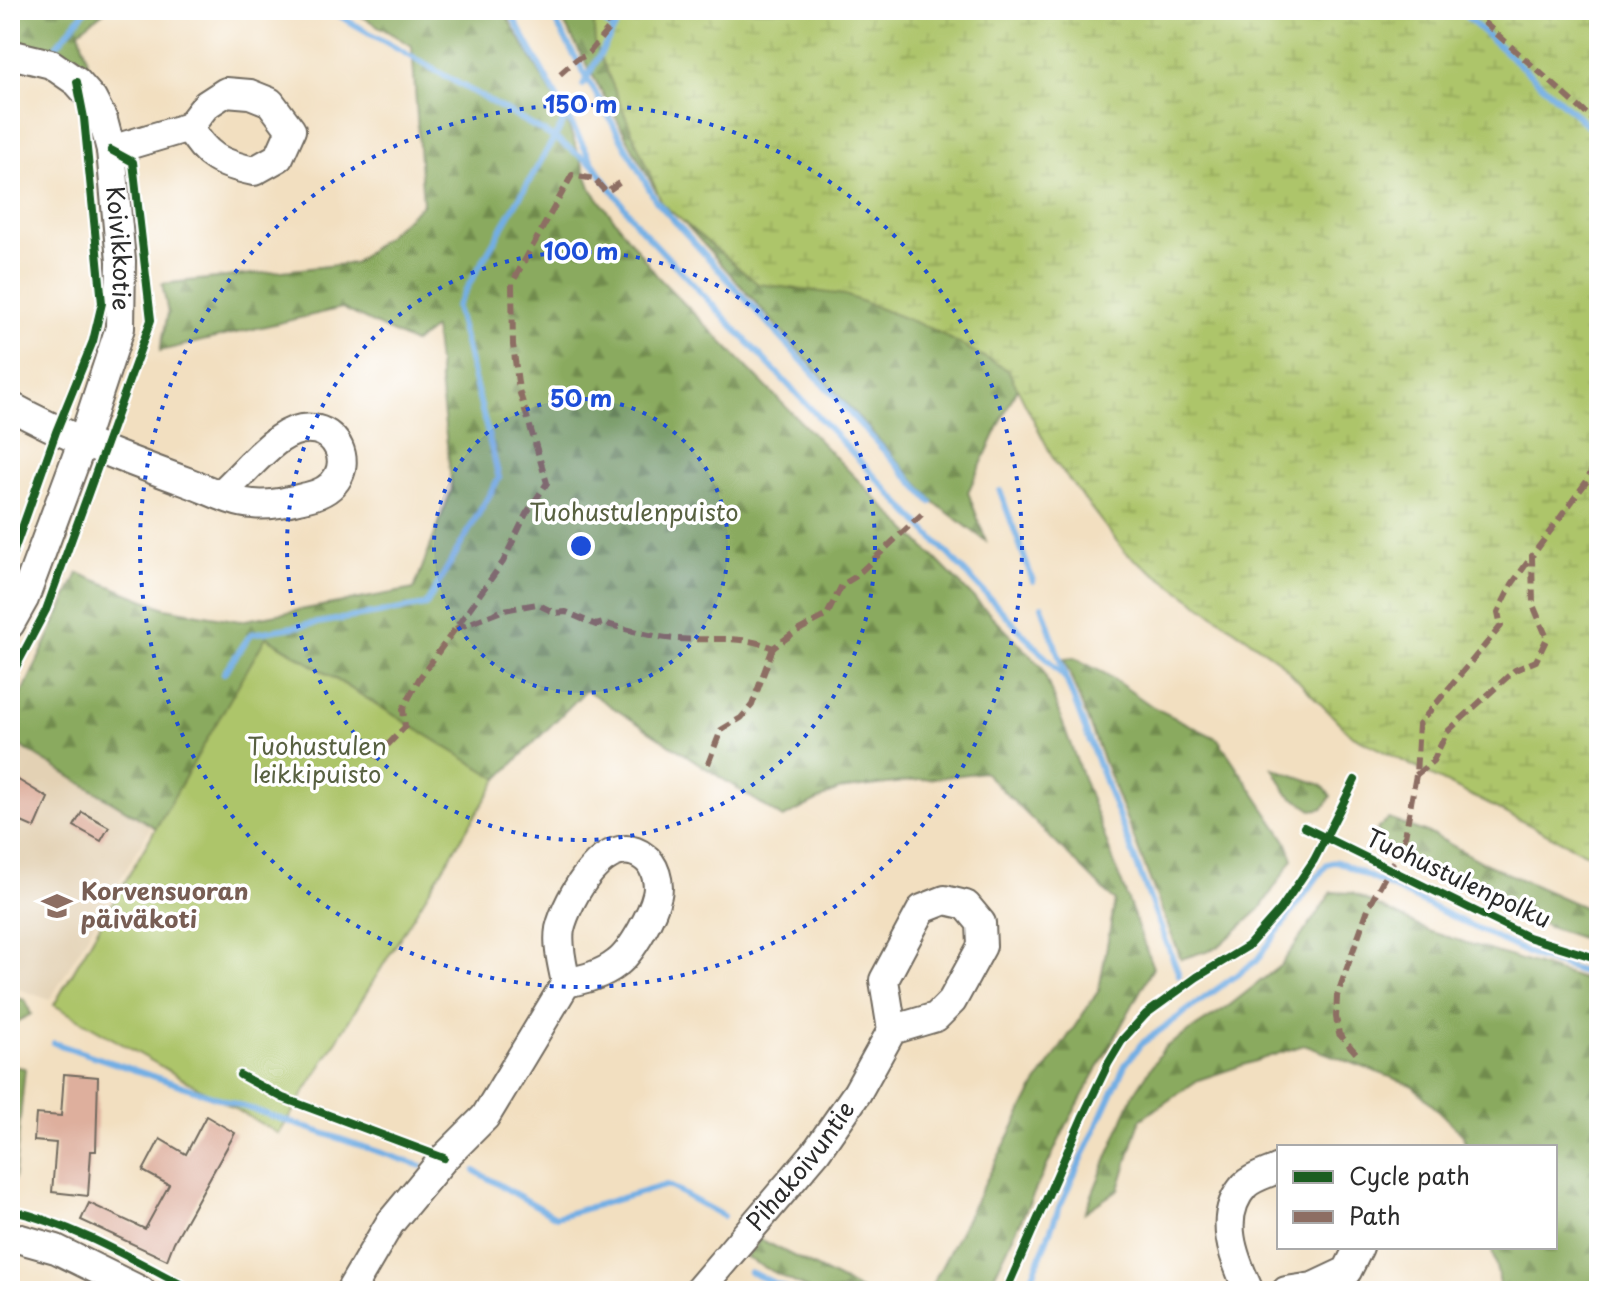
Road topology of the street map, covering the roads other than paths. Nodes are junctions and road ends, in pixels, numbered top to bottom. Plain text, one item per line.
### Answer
1 (10, 54) edge
2 (189, 127) dead end
3 (111, 150) junction
4 (10, 406) edge
5 (82, 443) junction
6 (221, 494) dead end
7 (10, 624) edge
8 (566, 983) junction
9 (892, 1030) junction
10 (1277, 1169) edge
11 (10, 1236) edge
12 (1358, 1249) edge
13 (141, 1291) edge
14 (350, 1291) edge
15 (698, 1291) edge
16 (1249, 1291) edge
17 (1286, 1291) edge

1 - 3 street, Koivikkotie
2 - 3 street
3 - 5 street, Koivikkotie
4 - 5 street
5 - 6 street
5 - 7 street, Koivikkotie
8 - 8 street
8 - 14 street
9 - 9 street
9 - 15 street, Pihakoivuntie
10 - 16 street
11 - 13 street
12 - 17 street

